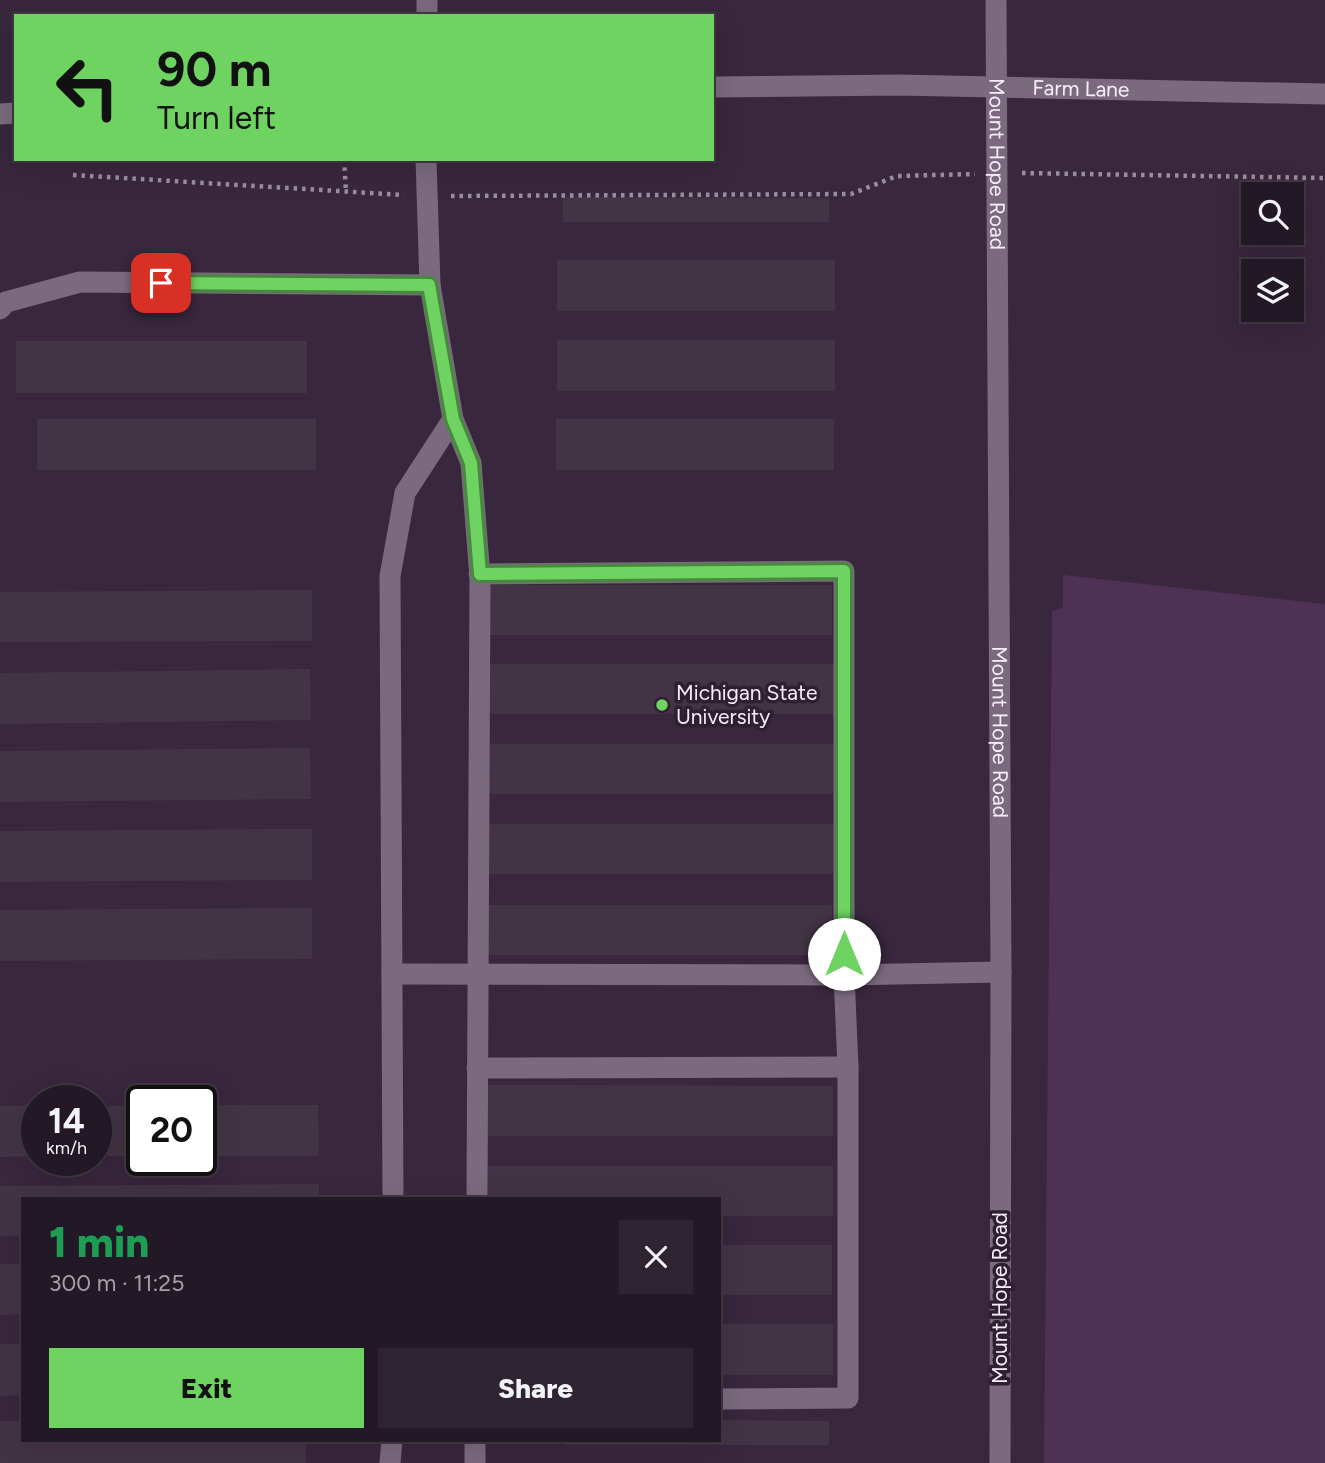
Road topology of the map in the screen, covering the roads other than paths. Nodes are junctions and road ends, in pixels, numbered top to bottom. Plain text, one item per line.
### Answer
1 (996, 0) edge
2 (714, 87) edge
3 (996, 87) junction
4 (1325, 94) edge
5 (426, 161) edge
6 (429, 285) junction
7 (0, 309) edge
8 (453, 419) junction
9 (480, 574) junction
10 (1001, 972) junction
11 (392, 974) junction
12 (477, 975) junction
13 (844, 975) junction
14 (848, 1067) junction
15 (477, 1068) junction
16 (393, 1197) edge
17 (477, 1197) edge
18 (721, 1399) edge
19 (392, 1442) edge
20 (475, 1442) edge
21 (390, 1463) edge
22 (475, 1463) edge
23 (1000, 1463) edge

1 - 3 street, Mount Hope Road
2 - 3 street, Farm Lane
3 - 4 street, Farm Lane
3 - 10 street, Mount Hope Road
5 - 6 street
6 - 7 street
6 - 8 street
8 - 9 street
8 - 11 street
9 - 12 street
9 - 13 street
10 - 13 street
10 - 23 street, Mount Hope Road
11 - 12 street
11 - 16 street
12 - 13 street
12 - 15 street
13 - 14 street
14 - 15 street
14 - 18 street
15 - 17 street
19 - 21 street
20 - 22 street

